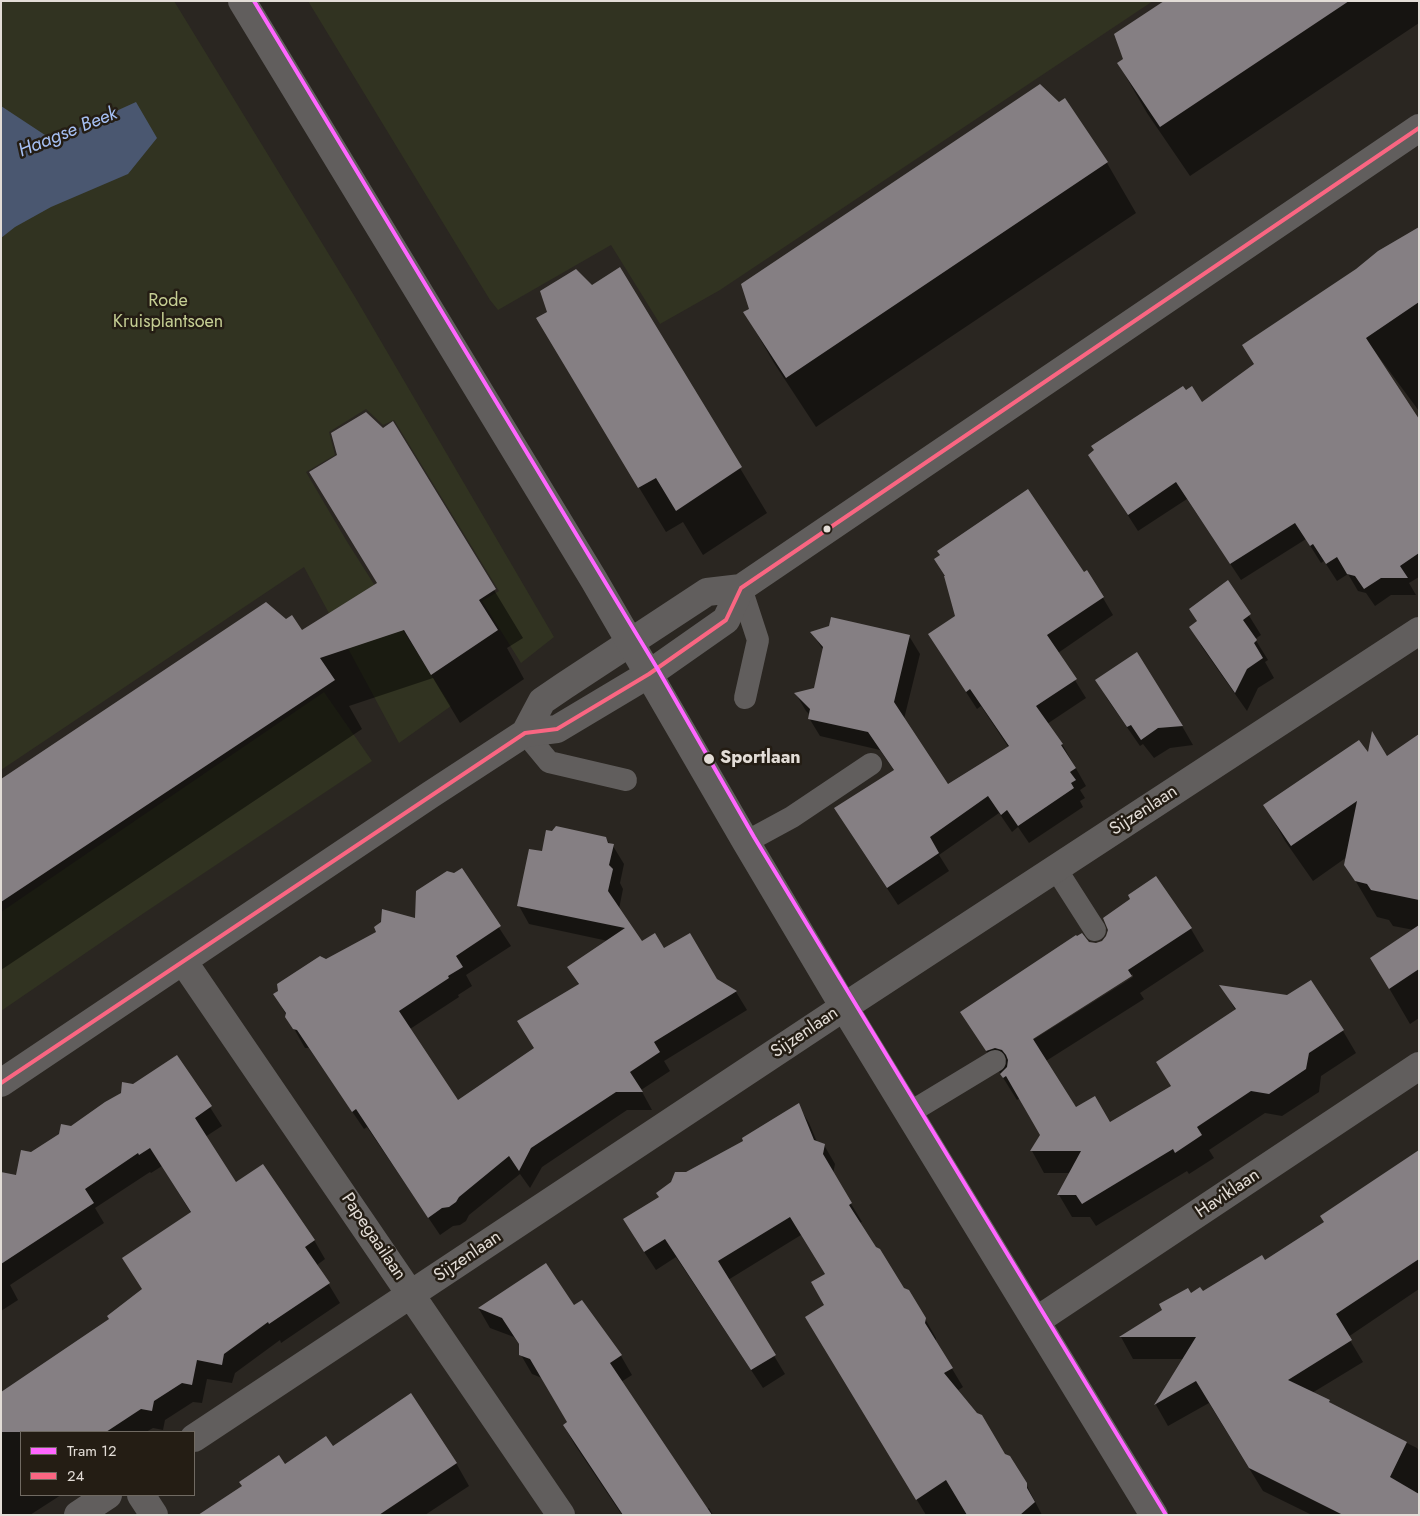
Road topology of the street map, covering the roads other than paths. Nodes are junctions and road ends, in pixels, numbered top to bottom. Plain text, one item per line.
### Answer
1 (242, 1) edge
2 (1419, 128) edge
3 (741, 588) junction
4 (1419, 631) edge
5 (630, 642) junction
6 (649, 674) junction
7 (746, 698) dead end
8 (525, 733) junction
9 (871, 764) dead end
10 (626, 780) dead end
11 (746, 842) junction
12 (1056, 869) junction
13 (1095, 930) dead end
14 (184, 961) junction
15 (844, 1007) junction
16 (995, 1061) dead end
17 (1419, 1066) edge
18 (1, 1083) edge
19 (909, 1113) junction
20 (412, 1294) junction
21 (1036, 1321) junction
22 (195, 1437) edge
23 (106, 1496) edge
24 (142, 1496) edge
25 (78, 1515) edge
26 (154, 1515) edge
27 (561, 1515) edge
28 (1154, 1515) edge

1 - 5 street
2 - 3 street
3 - 5 street
3 - 6 street
3 - 7 lane
4 - 12 street, Sijzenlaan
5 - 6 street
5 - 8 street
6 - 8 street
6 - 11 street
8 - 10 lane
8 - 14 street
9 - 11 lane
11 - 15 street
12 - 13 lane
12 - 15 street, Sijzenlaan
14 - 18 street
14 - 20 street, Papegaailaan
15 - 19 street
15 - 20 street, Sijzenlaan
16 - 19 lane
17 - 21 street, Haviklaan
19 - 21 street
20 - 22 street, Sijzenlaan
20 - 27 street, Papegaailaan
21 - 28 street
23 - 25 street
24 - 26 street

